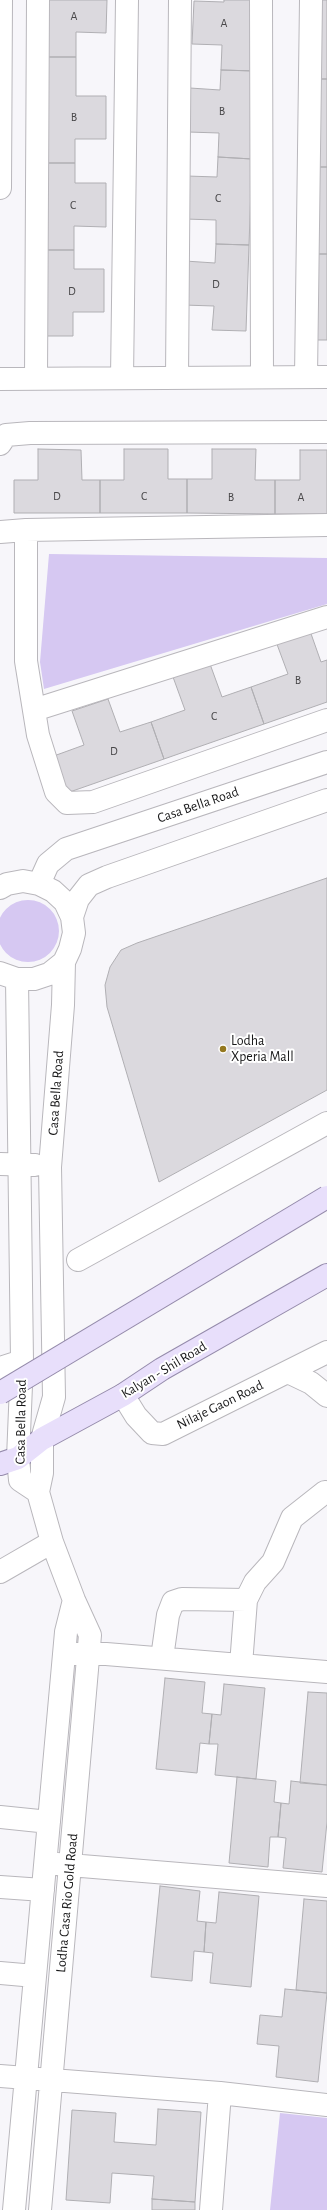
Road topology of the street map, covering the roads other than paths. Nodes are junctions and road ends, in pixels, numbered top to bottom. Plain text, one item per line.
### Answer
1 (1, 0) edge
2 (38, 0) edge
3 (127, 0) edge
4 (180, 0) edge
5 (261, 0) edge
6 (311, 0) edge
7 (0, 188) edge
8 (262, 377) junction
9 (306, 377) junction
10 (327, 377) edge
11 (36, 378) junction
12 (122, 378) junction
13 (177, 378) junction
14 (0, 379) edge
15 (327, 432) edge
16 (0, 444) edge
17 (327, 525) edge
18 (26, 530) junction
19 (0, 532) edge
20 (327, 617) edge
21 (34, 710) junction
22 (327, 720) edge
23 (327, 762) edge
24 (327, 800) edge
25 (39, 884) junction
26 (0, 888) edge
27 (72, 917) junction
28 (64, 962) junction
29 (5, 975) edge
30 (327, 1123) edge
31 (10, 1164) edge
32 (50, 1167) junction
33 (327, 1197) edge
34 (78, 1260) dead end
35 (327, 1275) edge
36 (327, 1352) edge
37 (22, 1361) junction
38 (0, 1368) edge
39 (288, 1372) junction
40 (0, 1393) edge
41 (124, 1395) junction
42 (327, 1396) edge
43 (42, 1439) junction
44 (9, 1461) edge
45 (38, 1492) junction
46 (325, 1492) dead end
47 (52, 1542) junction
48 (0, 1572) edge
49 (74, 1600) junction
50 (246, 1600) junction
51 (64, 1653) junction
52 (90, 1654) junction
53 (162, 1658) junction
54 (242, 1665) junction
55 (327, 1672) edge
56 (0, 1817) edge
57 (49, 1822) junction
58 (45, 1864) junction
59 (70, 1866) junction
60 (327, 1886) edge
61 (0, 1887) edge
62 (43, 1890) junction
63 (0, 1973) edge
64 (35, 1976) junction
65 (0, 2076) edge
66 (26, 2078) junction
67 (52, 2080) junction
68 (220, 2093) junction
69 (327, 2105) edge
70 (14, 2210) edge
71 (40, 2210) edge
72 (211, 2210) edge

1 - 7 street
2 - 11 street
3 - 12 street
4 - 13 street
5 - 8 street
6 - 9 street
8 - 9 street
8 - 13 street
9 - 10 street
11 - 12 street
11 - 14 street
12 - 13 street
15 - 16 street
17 - 18 street
18 - 19 street
18 - 21 street
20 - 21 street
21 - 22 street
23 - 25 street, Casa Bella Road
24 - 27 street, Casa Bella Road
25 - 26 street, Casa Bella Road
25 - 27 street, Casa Bella Road
27 - 28 street, Casa Bella Road
28 - 29 street, Casa Bella Road
28 - 32 street, Casa Bella Road
29 - 31 street, Casa Bella Road
30 - 34 street
31 - 32 street
31 - 37 street, Casa Bella Road
32 - 43 street, Casa Bella Road
33 - 40 main road, bridge
35 - 41 main road, Kalyan - Shil Road
36 - 39 street, Nilaje Gaon Road
37 - 38 street
37 - 44 street, Casa Bella Road
39 - 41 street, Nilaje Gaon Road
39 - 42 street
41 - 43 main road, Kalyan - Shil Road
43 - 44 main road, Kalyan - Shil Road
43 - 45 street, Casa Bella Road
44 - 45 street, Casa Bella Road
45 - 47 street, Lodha Casa Rio Gold Road
46 - 50 street
47 - 48 street
47 - 49 street, Lodha Casa Rio Gold Road
49 - 51 street, Lodha Casa Rio Gold Road
49 - 52 street, Lodha Casa Rio Gold Road
50 - 53 street
50 - 54 street
51 - 52 street
51 - 57 street, Lodha Casa Rio Gold Road
52 - 53 street
52 - 59 street, Lodha Casa Rio Gold Road
53 - 54 street
54 - 55 street
56 - 57 street
57 - 58 street, Lodha Casa Rio Gold Road
58 - 59 street
58 - 62 street, Lodha Casa Rio Gold Road
59 - 60 street
59 - 67 street, Lodha Casa Rio Gold Road
61 - 62 street
62 - 64 street, Lodha Casa Rio Gold Road
63 - 64 street
64 - 66 street, Lodha Casa Rio Gold Road
65 - 66 street
66 - 67 street
66 - 70 street, Lodha Casa Rio Gold Road
67 - 68 street
67 - 71 street, Lodha Casa Rio Gold Road
68 - 69 street
68 - 72 street

